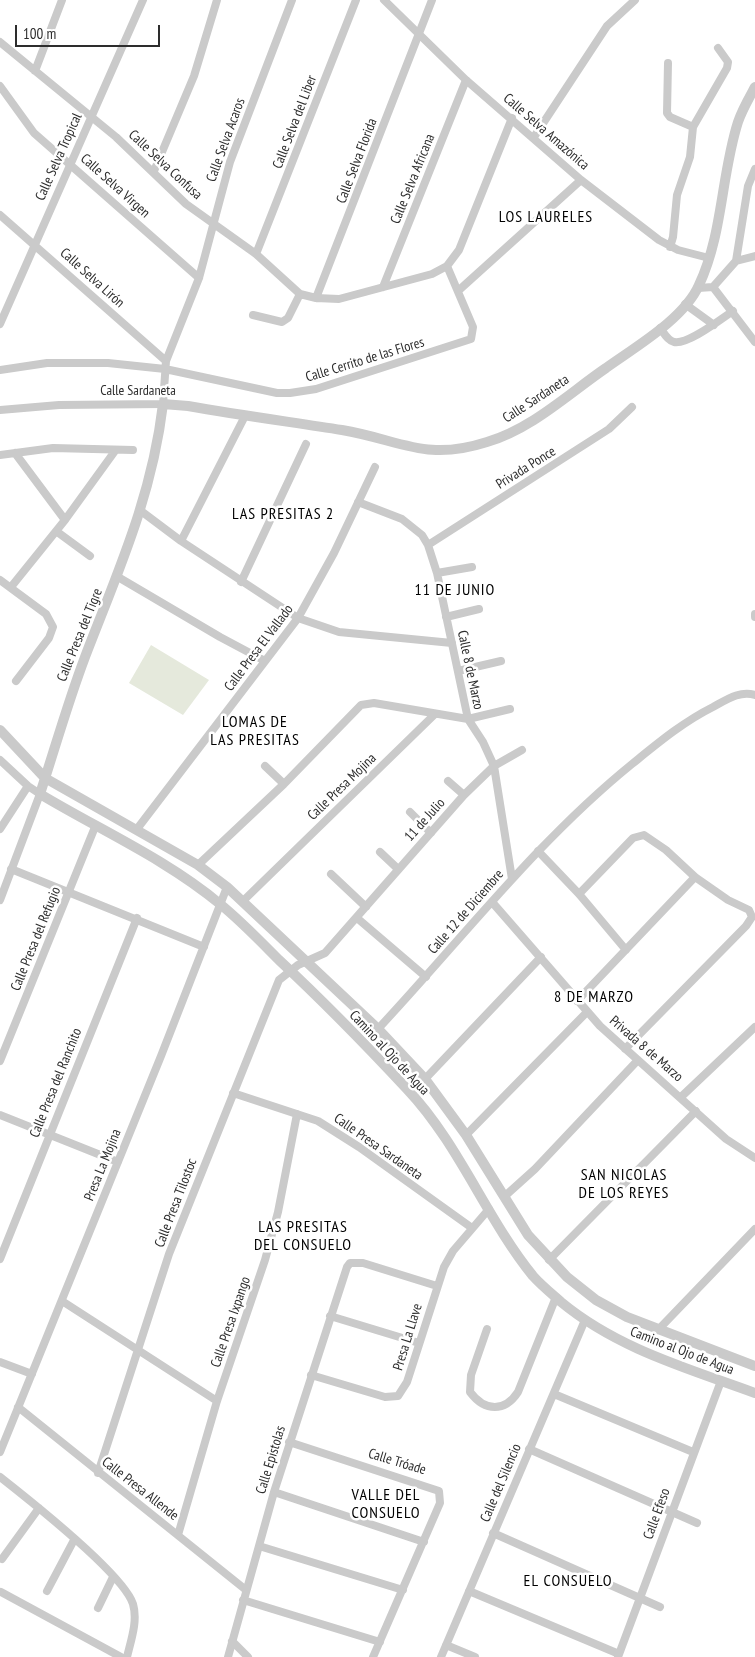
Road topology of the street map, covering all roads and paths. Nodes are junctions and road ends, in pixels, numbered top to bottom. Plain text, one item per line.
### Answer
1 (62, 0) edge
2 (143, 0) edge
3 (217, 0) edge
4 (292, 0) edge
5 (356, 0) edge
6 (384, 0) edge
7 (432, 0) edge
8 (635, 0) edge
9 (420, 34) junction
10 (0, 42) edge
11 (718, 48) dead end
12 (668, 63) dead end
13 (35, 71) junction
14 (466, 80) junction
15 (0, 86) edge
16 (755, 87) edge
17 (91, 115) junction
18 (512, 118) junction
19 (692, 127) junction
20 (534, 137) junction
21 (69, 163) junction
22 (755, 169) edge
23 (154, 171) junction
24 (581, 180) junction
25 (0, 215) edge
26 (214, 223) junction
27 (34, 243) junction
28 (674, 248) junction
29 (256, 254) junction
30 (755, 256) edge
31 (708, 258) junction
32 (736, 261) junction
33 (447, 266) junction
34 (199, 278) junction
35 (384, 287) junction
36 (713, 287) junction
37 (698, 288) junction
38 (458, 291) junction
39 (300, 294) junction
40 (316, 298) junction
41 (685, 304) junction
42 (733, 311) junction
43 (253, 315) dead end
44 (0, 324) edge
45 (714, 325) junction
46 (660, 328) junction
47 (755, 342) edge
48 (165, 369) junction
49 (0, 370) edge
50 (163, 404) junction
51 (632, 407) dead end
52 (0, 410) edge
53 (245, 416) junction
54 (306, 444) dead end
55 (133, 450) dead end
56 (115, 451) junction
57 (15, 453) junction
58 (0, 455) edge
59 (374, 467) dead end
60 (358, 502) junction
61 (141, 511) junction
62 (65, 520) junction
63 (56, 531) junction
64 (181, 541) junction
65 (428, 545) junction
66 (90, 556) dead end
67 (472, 567) dead end
68 (437, 574) junction
69 (118, 576) junction
70 (1, 582) edge
71 (241, 582) junction
72 (11, 587) junction
73 (479, 608) dead end
74 (446, 617) junction
75 (298, 618) junction
76 (452, 643) junction
77 (265, 661) junction
78 (500, 661) dead end
79 (458, 671) junction
80 (16, 681) dead end
81 (755, 695) edge
82 (510, 709) dead end
83 (434, 715) junction
84 (468, 719) junction
85 (0, 730) edge
86 (522, 750) dead end
87 (0, 760) edge
88 (265, 766) dead end
89 (494, 766) junction
90 (45, 778) junction
91 (448, 780) dead end
92 (284, 784) junction
93 (28, 786) junction
94 (40, 794) junction
95 (464, 796) junction
96 (410, 812) dead end
97 (95, 827) junction
98 (0, 829) edge
99 (137, 829) junction
100 (431, 833) junction
101 (538, 851) junction
102 (380, 852) dead end
103 (198, 865) junction
104 (11, 869) junction
105 (398, 869) junction
106 (331, 874) dead end
107 (695, 878) junction
108 (512, 879) junction
109 (227, 887) junction
110 (68, 892) junction
111 (580, 894) junction
112 (0, 900) edge
113 (243, 901) junction
114 (492, 902) junction
115 (220, 904) junction
116 (366, 906) junction
117 (753, 917) edge
118 (137, 918) junction
119 (357, 918) junction
120 (204, 947) junction
121 (626, 950) junction
122 (541, 957) junction
123 (307, 961) junction
124 (290, 970) junction
125 (426, 977) junction
126 (577, 1001) junction
127 (587, 1012) junction
128 (755, 1027) edge
129 (378, 1028) junction
130 (625, 1049) junction
131 (638, 1060) junction
132 (0, 1061) edge
133 (425, 1079) junction
134 (233, 1093) junction
135 (681, 1097) junction
136 (696, 1112) junction
137 (297, 1114) junction
138 (0, 1115) edge
139 (48, 1134) junction
140 (466, 1135) junction
141 (755, 1158) edge
142 (118, 1162) junction
143 (505, 1196) junction
144 (489, 1208) junction
145 (472, 1228) junction
146 (755, 1229) edge
147 (0, 1259) edge
148 (549, 1260) junction
149 (437, 1286) junction
150 (556, 1297) junction
151 (62, 1301) junction
152 (330, 1316) junction
153 (585, 1320) junction
154 (486, 1329) dead end
155 (658, 1330) junction
156 (419, 1342) junction
157 (137, 1349) junction
158 (0, 1362) edge
159 (755, 1366) edge
160 (32, 1374) junction
161 (311, 1375) junction
162 (721, 1381) junction
163 (755, 1393) edge
164 (554, 1394) junction
165 (217, 1401) junction
166 (18, 1408) junction
167 (289, 1442) junction
168 (529, 1449) junction
169 (0, 1452) edge
170 (694, 1452) junction
171 (98, 1473) junction
172 (0, 1477) edge
173 (274, 1492) junction
174 (39, 1508) junction
175 (672, 1511) junction
176 (696, 1523) dead end
177 (493, 1533) junction
178 (178, 1535) junction
179 (74, 1540) junction
180 (424, 1542) junction
181 (259, 1546) junction
182 (2, 1559) dead end
183 (113, 1577) junction
184 (246, 1590) junction
185 (403, 1590) junction
186 (469, 1590) junction
187 (47, 1591) dead end
188 (1, 1592) edge
189 (639, 1598) junction
190 (243, 1600) junction
191 (660, 1607) dead end
192 (98, 1608) dead end
193 (232, 1641) junction
194 (380, 1642) junction
195 (446, 1645) junction
196 (618, 1655) edge
197 (121, 1657) edge
198 (127, 1657) edge
199 (228, 1657) edge
200 (248, 1657) edge
201 (373, 1657) edge
202 (441, 1657) edge
203 (475, 1657) edge

1 - 13 street
2 - 17 street, Calle Selva Tropical
3 - 23 street
4 - 26 street, Calle Selva Acaros
5 - 29 street, Calle Selva del Liber
6 - 9 street, Calle Selva Amazónica
7 - 9 street, Calle Selva Florida
8 - 20 street
9 - 14 street, Calle Selva Amazónica
9 - 40 street, Calle Selva Florida
10 - 13 street, Calle Selva Confusa
11 - 19 street
12 - 19 street
13 - 17 street, Calle Selva Confusa
14 - 18 street, Calle Selva Amazónica
14 - 35 street, Calle Selva Africana
15 - 21 street, Calle Selva Virgen
16 - 31 street, Calle Sardaneta
17 - 21 street, Calle Selva Tropical
17 - 23 street, Calle Selva Confusa
18 - 20 street, Calle Selva Amazónica
18 - 33 street
19 - 28 street
20 - 24 street, Calle Selva Amazónica
21 - 27 street, Calle Selva Tropical
21 - 34 street, Calle Selva Virgen
22 - 32 street
23 - 26 street, Calle Selva Confusa
24 - 28 street, Calle Selva Amazónica
24 - 38 street
25 - 27 street, Calle Selva Lirón
26 - 29 street, Calle Selva Confusa
26 - 34 street, Calle Selva Acaros
27 - 44 street, Calle Selva Tropical
27 - 48 street, Calle Selva Lirón
28 - 31 street, Calle Selva Amazónica
29 - 39 street, Calle Selva Confusa
30 - 32 street
31 - 37 street, Calle Sardaneta
32 - 36 street
33 - 35 street, Calle Selva Confusa
33 - 38 street
34 - 48 street, Calle Selva Acaros
35 - 40 street, Calle Selva Confusa
36 - 37 street
36 - 42 street
37 - 41 street, Calle Sardaneta
38 - 48 street, Calle Cerrito de las Flores
39 - 40 street, Calle Selva Confusa
39 - 43 street
41 - 45 street
41 - 46 street, Calle Sardaneta
42 - 45 street
42 - 47 street
45 - 46 street
46 - 53 street, Calle Sardaneta
48 - 49 street, Calle Cerrito de las Flores
48 - 50 street, Calle Presa del Tigre
50 - 52 street, Calle Sardaneta
50 - 53 street, Calle Sardaneta
50 - 61 street, Calle Presa del Tigre
51 - 65 street, Privada Ponce
53 - 64 street
54 - 71 street
55 - 56 street
56 - 57 street
56 - 62 street
57 - 58 street
57 - 62 street
59 - 60 street, Calle Presa El Vallado
60 - 65 street, Calle 8 de Marzo
60 - 75 street, Calle Presa El Vallado
61 - 64 street
61 - 69 street, Calle Presa del Tigre
62 - 63 street
63 - 66 street
63 - 72 street
64 - 71 street
65 - 68 street, Calle 8 de Marzo
67 - 68 street
68 - 74 street, Calle 8 de Marzo
69 - 77 street
69 - 90 street, Calle Presa del Tigre
70 - 72 street
71 - 75 street
72 - 80 street
73 - 74 street
74 - 76 street, Calle 8 de Marzo
75 - 76 street
75 - 77 street, Calle Presa El Vallado
76 - 79 street, Calle 8 de Marzo
77 - 99 street, Calle Presa El Vallado
78 - 79 street
79 - 84 street, Calle 8 de Marzo
81 - 101 street, Calle 12 de Diciembre
82 - 84 street
83 - 84 street
83 - 92 street
83 - 113 street, Calle Presa Mojina
84 - 89 street, Calle 8 de Marzo
85 - 90 street, Camino al Ojo de Agua
86 - 89 street, 11 de Julio
87 - 93 street, Camino al Ojo de Agua
88 - 92 street
89 - 95 street, 11 de Julio
89 - 108 street, Calle 8 de Marzo
90 - 94 street, Calle Presa del Tigre
90 - 99 street, Camino al Ojo de Agua
91 - 95 street
92 - 103 street
93 - 94 street, Camino al Ojo de Agua
93 - 98 street
94 - 97 street, Camino al Ojo de Agua
94 - 104 street, Calle Presa del Tigre
95 - 100 street, 11 de Julio
96 - 100 street
97 - 110 street, Calle Presa del Refugio
97 - 115 street, Camino al Ojo de Agua
99 - 103 street, Camino al Ojo de Agua
100 - 105 street, 11 de Julio
101 - 108 street, Calle 12 de Diciembre
101 - 111 street
102 - 105 street
103 - 109 street, Camino al Ojo de Agua
104 - 110 street
104 - 112 street, Calle Presa del Tigre
105 - 116 street, 11 de Julio
106 - 116 street
107 - 111 street
107 - 117 street
107 - 121 street
108 - 114 street, Calle 12 de Diciembre
109 - 113 street, Camino al Ojo de Agua
109 - 115 street, Presa La Mojina
110 - 118 street
110 - 132 street, Calle Presa del Refugio
111 - 121 street
113 - 123 street, Camino al Ojo de Agua
114 - 122 street, Privada 8 de Marzo
114 - 125 street, Calle 12 de Diciembre
115 - 120 street, Presa La Mojina
115 - 124 street, Camino al Ojo de Agua
116 - 119 street, 11 de Julio
117 - 130 street
118 - 120 street
118 - 139 street, Calle Presa del Ranchito
119 - 123 street, 11 de Julio
119 - 125 street
120 - 142 street, Presa La Mojina
121 - 126 street
122 - 126 street, Privada 8 de Marzo
122 - 133 street
123 - 124 street, Calle Presa Tilostoc
123 - 129 street, Camino al Ojo de Agua
124 - 134 street, Calle Presa Tilostoc
124 - 144 street, Camino al Ojo de Agua
125 - 129 street, Calle 12 de Diciembre
126 - 127 street, Privada 8 de Marzo
127 - 130 street, Privada 8 de Marzo
127 - 140 street
128 - 135 street
129 - 133 street, Camino al Ojo de Agua
130 - 131 street, Privada 8 de Marzo
131 - 135 street, Privada 8 de Marzo
131 - 143 street
133 - 140 street, Camino al Ojo de Agua
134 - 137 street, Calle Presa Sardaneta
134 - 157 street, Calle Presa Tilostoc
135 - 136 street, Privada 8 de Marzo
136 - 141 street, Privada 8 de Marzo
136 - 148 street
137 - 145 street, Calle Presa Sardaneta
137 - 165 street, Calle Presa Ixpango
138 - 139 street
139 - 142 street
139 - 147 street, Calle Presa del Ranchito
140 - 143 street, Camino al Ojo de Agua
142 - 151 street, Presa La Mojina
143 - 148 street, Camino al Ojo de Agua
144 - 145 street, Presa La Llave
144 - 150 street, Camino al Ojo de Agua
145 - 149 street, Presa La Llave
146 - 155 street
148 - 155 street, Camino al Ojo de Agua
149 - 152 street, Calle Epistolas
149 - 156 street, Presa La Llave
150 - 153 street, Camino al Ojo de Agua
150 - 154 street
151 - 157 street
151 - 160 street, Presa La Mojina
152 - 156 street
152 - 161 street, Calle Epistolas
153 - 162 street, Camino al Ojo de Agua
153 - 164 street, Calle del Silencio
155 - 159 street, Camino al Ojo de Agua
156 - 161 street, Presa La Llave
157 - 165 street
157 - 171 street, Calle Presa Tilostoc
158 - 160 street
160 - 166 street, Presa La Mojina
161 - 167 street, Calle Epistolas
162 - 163 street, Camino al Ojo de Agua
162 - 170 street, Calle Efeso
164 - 168 street, Calle del Silencio
164 - 170 street
165 - 178 street, Calle Presa Ixpango
166 - 169 street, Presa La Mojina
166 - 171 street, Calle Presa Allende
167 - 173 street, Calle Epistolas
167 - 180 street, Calle Tróade
168 - 175 street
168 - 177 street, Calle del Silencio
170 - 175 street, Calle Efeso
171 - 178 street, Calle Presa Allende
172 - 174 street
173 - 180 street
173 - 181 street, Calle Epistolas
174 - 179 street
174 - 182 street
175 - 176 street
175 - 189 street, Calle Efeso
177 - 186 street, Calle del Silencio
177 - 189 street
178 - 184 street, Calle Presa Allende
179 - 183 street
179 - 187 street
180 - 185 street, Calle Tróade
181 - 184 street, Calle Epistolas
181 - 185 street
183 - 192 street
183 - 198 street
184 - 190 street, Calle Epistolas
185 - 194 street, Calle Tróade
186 - 195 street, Calle del Silencio
186 - 196 street
188 - 197 street
189 - 191 street
189 - 196 street, Calle Efeso
190 - 193 street, Calle Epistolas
190 - 194 street
193 - 199 street, Calle Epistolas
193 - 200 street
194 - 201 street, Calle Tróade
195 - 202 street, Calle del Silencio
195 - 203 street

